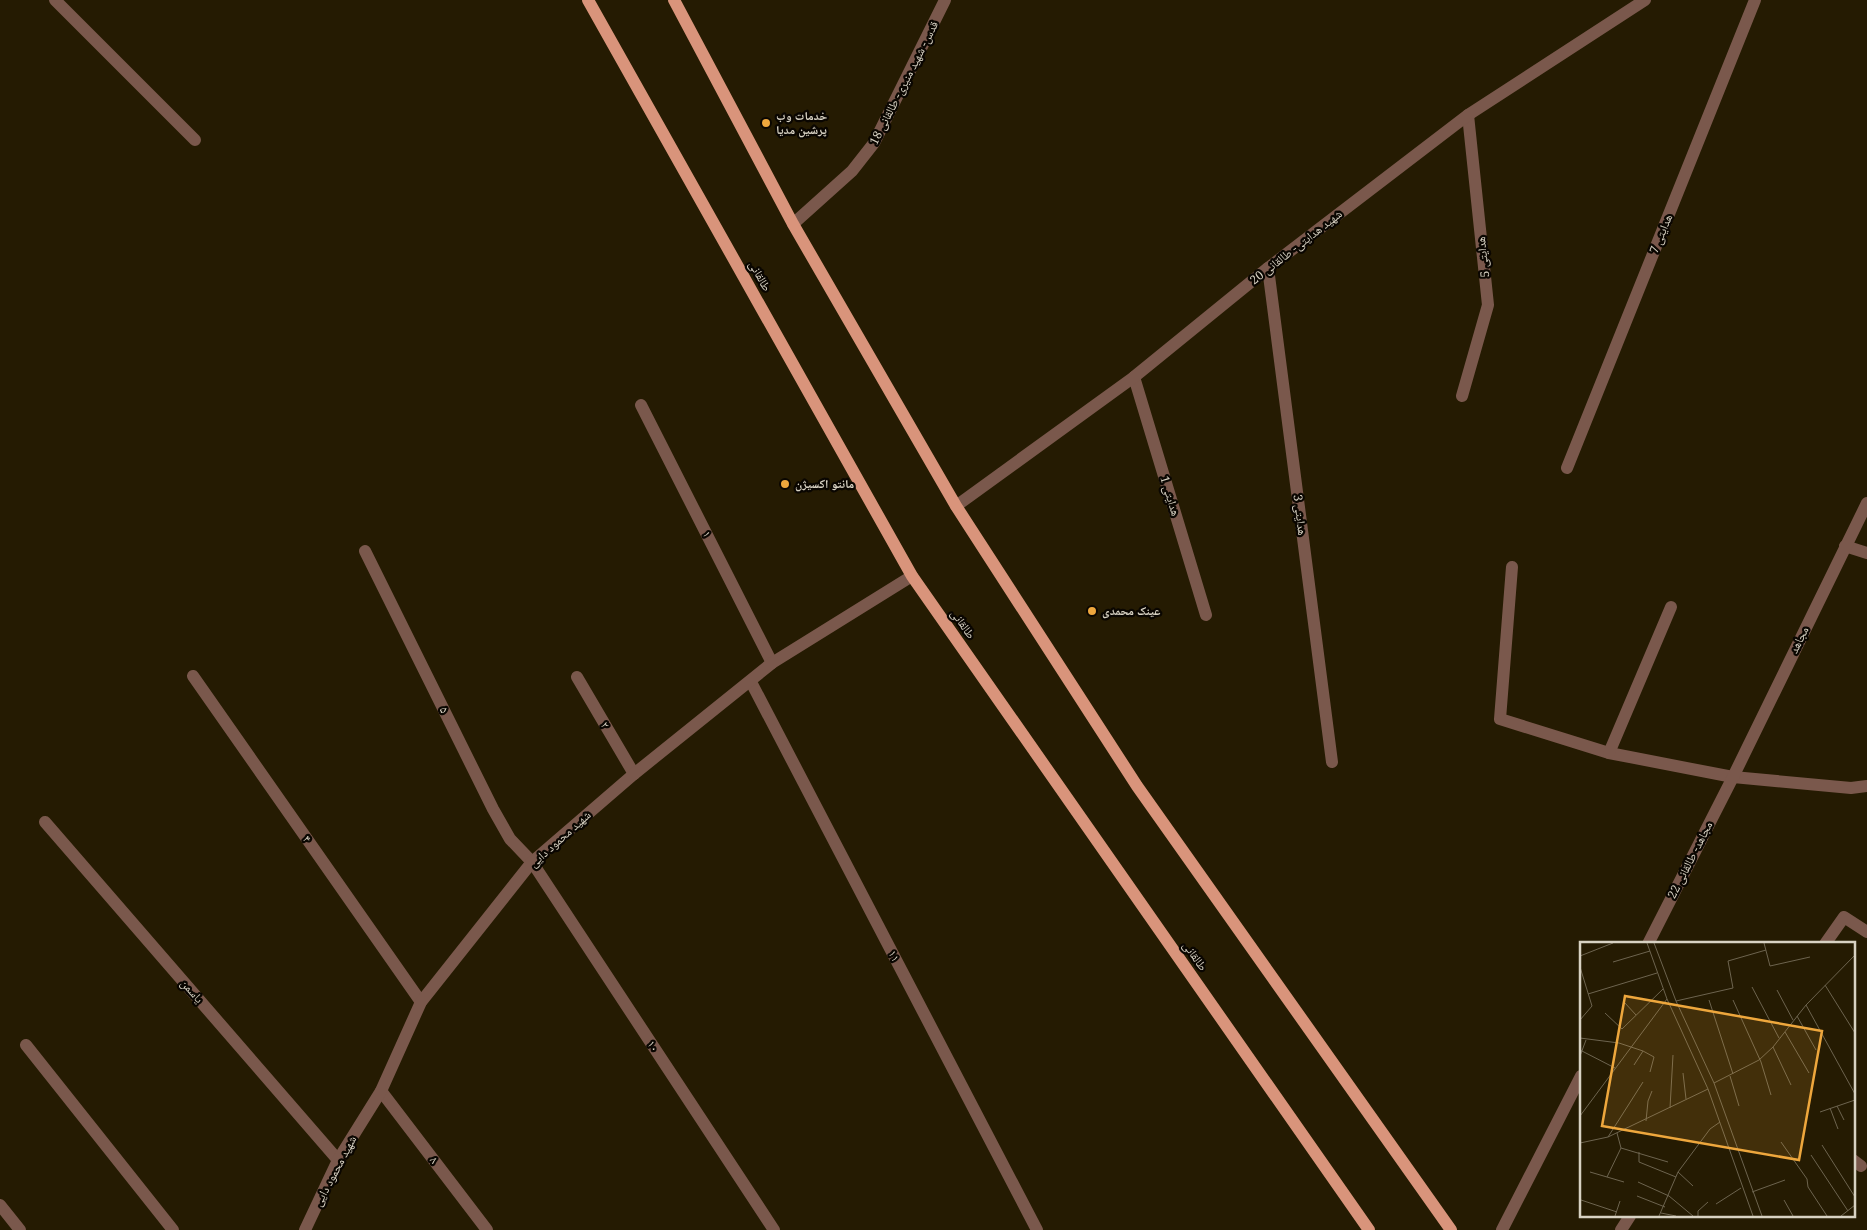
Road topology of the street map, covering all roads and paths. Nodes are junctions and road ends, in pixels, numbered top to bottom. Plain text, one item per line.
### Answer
1 (55, 0) edge
2 (588, 0) edge
3 (674, 0) edge
4 (945, 0) edge
5 (1645, 0) edge
6 (1755, 0) edge
7 (1468, 115) junction
8 (195, 140) dead end
9 (793, 224) junction
10 (1268, 268) junction
11 (1134, 377) junction
12 (1462, 396) dead end
13 (641, 405) dead end
14 (1567, 468) dead end
15 (1867, 503) edge
16 (956, 506) junction
17 (1845, 546) junction
18 (365, 551) dead end
19 (1867, 553) edge
20 (1512, 567) dead end
21 (912, 576) junction
22 (1671, 607) dead end
23 (1206, 615) dead end
24 (772, 663) junction
25 (193, 676) dead end
26 (577, 677) dead end
27 (751, 682) junction
28 (1609, 753) junction
29 (1332, 762) dead end
30 (634, 774) junction
31 (1733, 777) junction
32 (1867, 786) edge
33 (45, 822) dead end
34 (532, 862) junction
35 (1867, 932) edge
36 (1649, 942) edge
37 (1826, 942) edge
38 (421, 1002) junction
39 (26, 1045) dead end
40 (1580, 1078) edge
41 (382, 1091) junction
42 (338, 1160) junction
43 (0, 1205) edge
44 (1629, 1218) edge
45 (20, 1230) edge
46 (173, 1230) edge
47 (305, 1230) edge
48 (487, 1230) edge
49 (774, 1230) edge
50 (1037, 1230) edge
51 (1370, 1230) edge
52 (1451, 1230) edge
53 (1502, 1230) edge
54 (1621, 1230) edge

1 - 8 street
2 - 21 main road, طالقانی
3 - 9 main road
4 - 9 street, قدس- شهید منیری- طالقانی 18
5 - 7 street, شهید هدایتی- طالقانی 20
6 - 14 street, هدایتی 7
7 - 10 street, شهید هدایتی- طالقانی 20
7 - 12 street, هدایتی 5
9 - 16 main road
10 - 11 street, شهید هدایتی- طالقانی 20
10 - 29 street, هدایتی 3
11 - 16 street, شهید هدایتی- طالقانی 20
11 - 23 street, هدایتی 1
13 - 24 street, ۱
15 - 17 street, مجاهد
16 - 52 main road
17 - 19 street
17 - 31 street, مجاهد
18 - 34 street, ۵
20 - 28 street
21 - 24 street, شهید محمود دایی
21 - 51 main road, طالقانی
22 - 28 street
24 - 27 street, شهید محمود دایی
25 - 38 street, ۴
26 - 30 street, ۲
27 - 30 street, شهید محمود دایی
27 - 50 street, ۱۱
28 - 31 street
30 - 34 street, شهید محمود دایی
31 - 32 street
31 - 36 street, مجاهد- طالقانی 22
33 - 42 street, یاسمن
34 - 38 street, شهید محمود دایی
34 - 49 street, ۱۰
35 - 37 street
38 - 41 street, شهید محمود دایی
39 - 46 street
40 - 53 street
41 - 42 street, شهید محمود دایی
41 - 48 street, ۸
42 - 47 street, شهید محمود دایی
43 - 45 street
44 - 54 street

